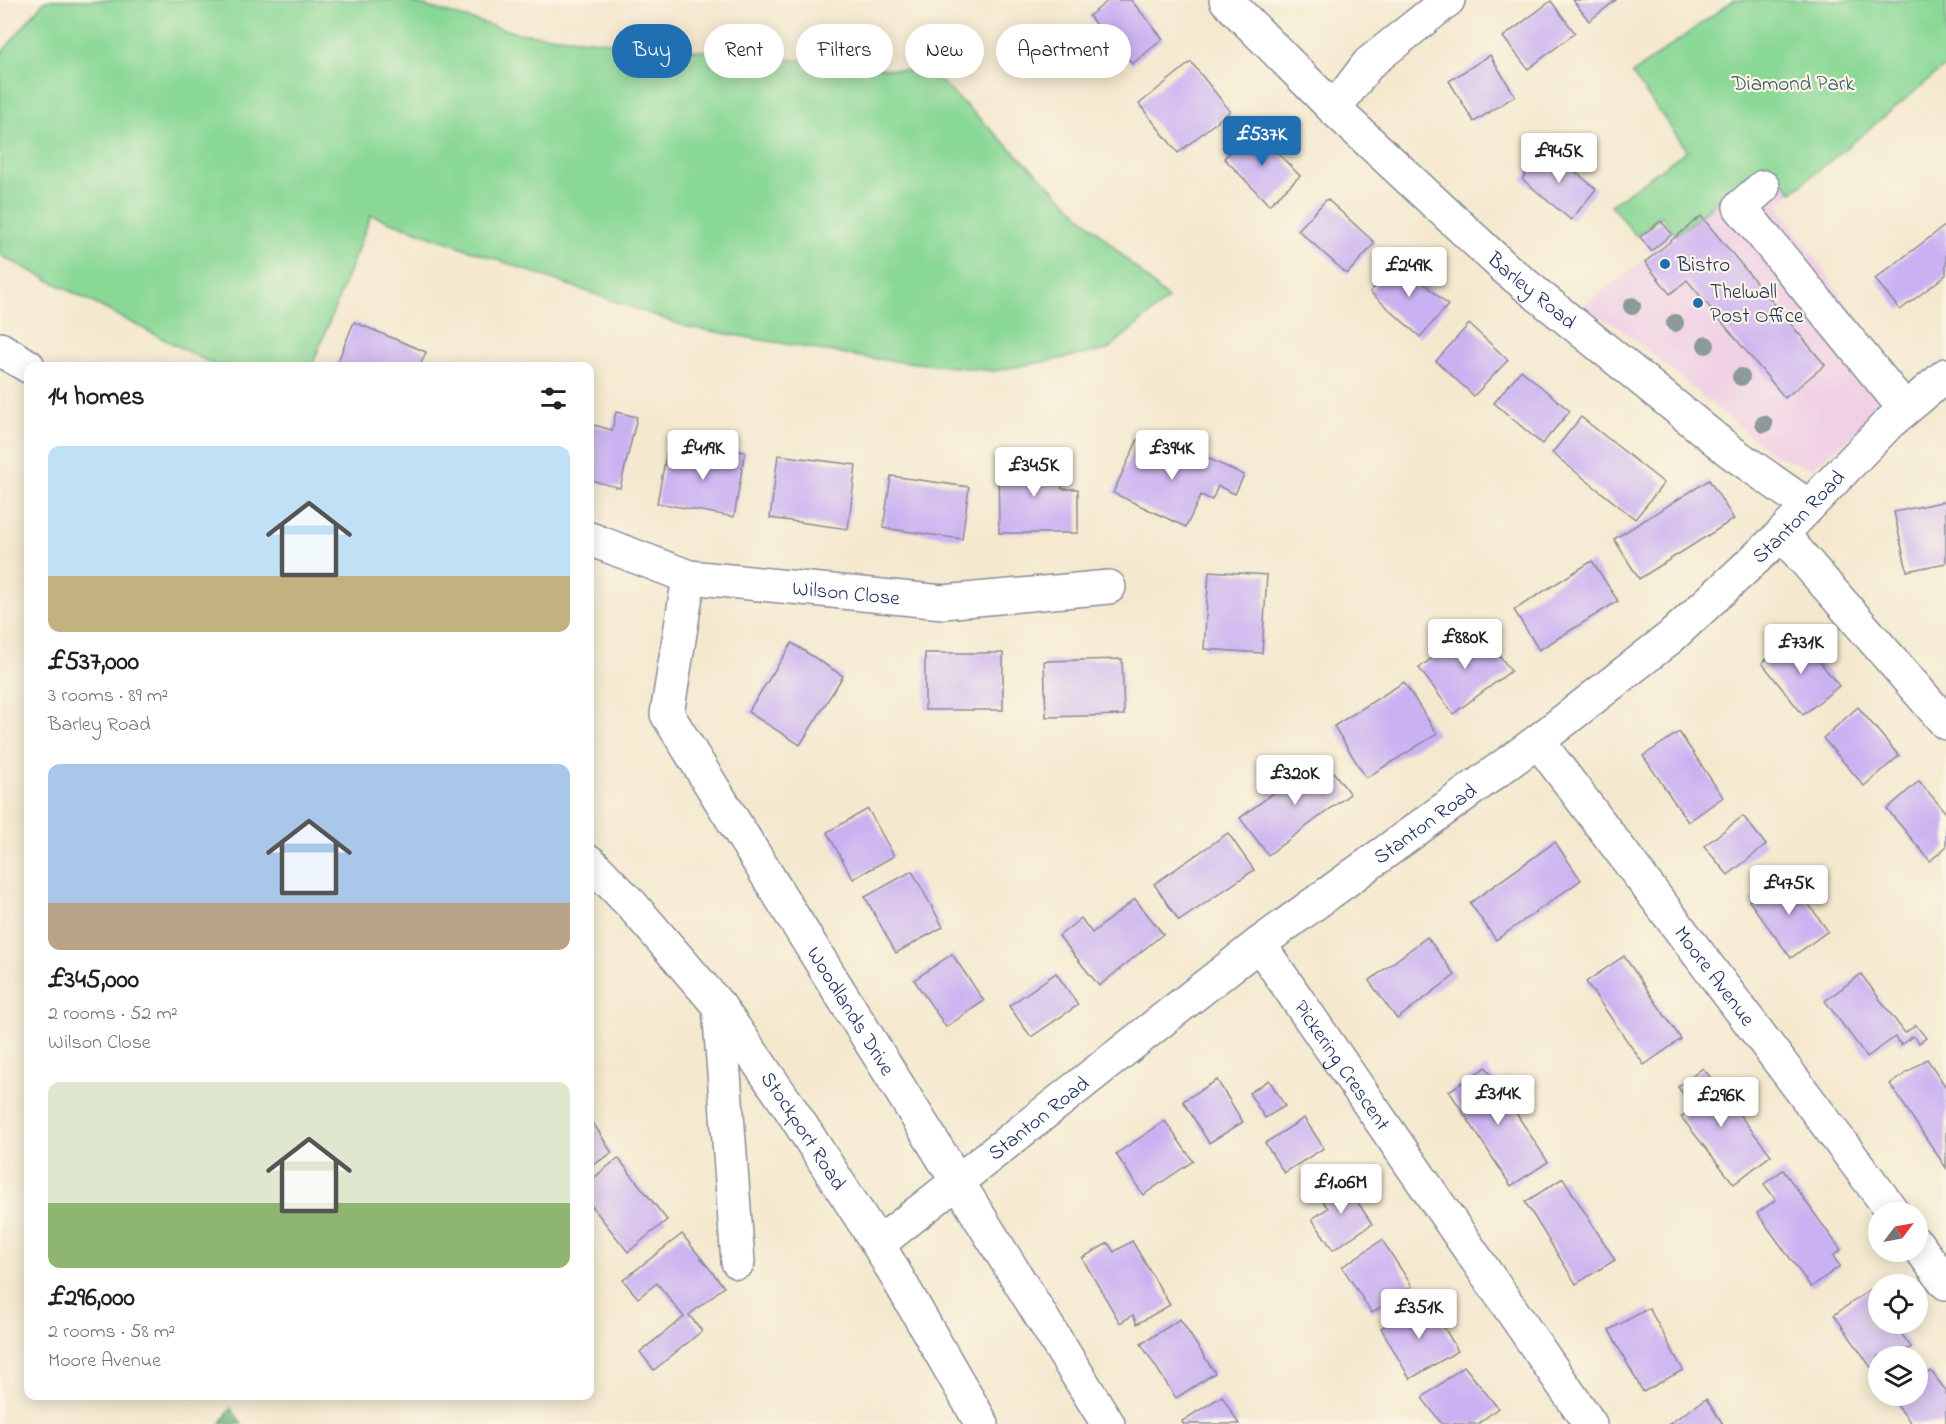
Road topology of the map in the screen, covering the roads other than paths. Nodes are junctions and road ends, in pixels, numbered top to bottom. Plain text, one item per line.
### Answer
1 (1226, 0) edge
2 (1448, 0) edge
3 (1334, 108) junction
4 (1763, 188) dead end
5 (0, 349) edge
6 (24, 364) edge
7 (1946, 375) edge
8 (1905, 409) junction
9 (1808, 506) junction
10 (1782, 534) junction
11 (594, 541) edge
12 (689, 577) junction
13 (1109, 587) dead end
14 (1946, 723) edge
15 (1538, 741) junction
16 (594, 866) edge
17 (1259, 944) junction
18 (719, 1006) junction
19 (959, 1182) junction
20 (1885, 1202) edge
21 (878, 1244) junction
22 (1928, 1259) edge
23 (738, 1262) dead end
24 (1946, 1283) edge
25 (982, 1424) edge
26 (1108, 1424) edge
27 (1590, 1424) edge

1 - 3 street, Barley Road
2 - 3 street
3 - 9 street, Barley Road
4 - 8 street
5 - 6 street
7 - 8 street, Stanton Road
8 - 9 street, Stanton Road
9 - 10 street, Stanton Road
10 - 14 street
10 - 15 street, Stanton Road
11 - 12 street, Wilson Close
12 - 13 street, Wilson Close
12 - 19 street, Woodlands Drive
15 - 17 street, Stanton Road
15 - 20 street, Moore Avenue
16 - 18 street, Stockport Road
17 - 19 street, Stanton Road
17 - 27 street, Pickering Crescent
18 - 21 street, Stockport Road
18 - 23 street
19 - 21 street, Stanton Road
19 - 26 street, Woodlands Drive
21 - 25 street, Stockport Road
22 - 24 street

